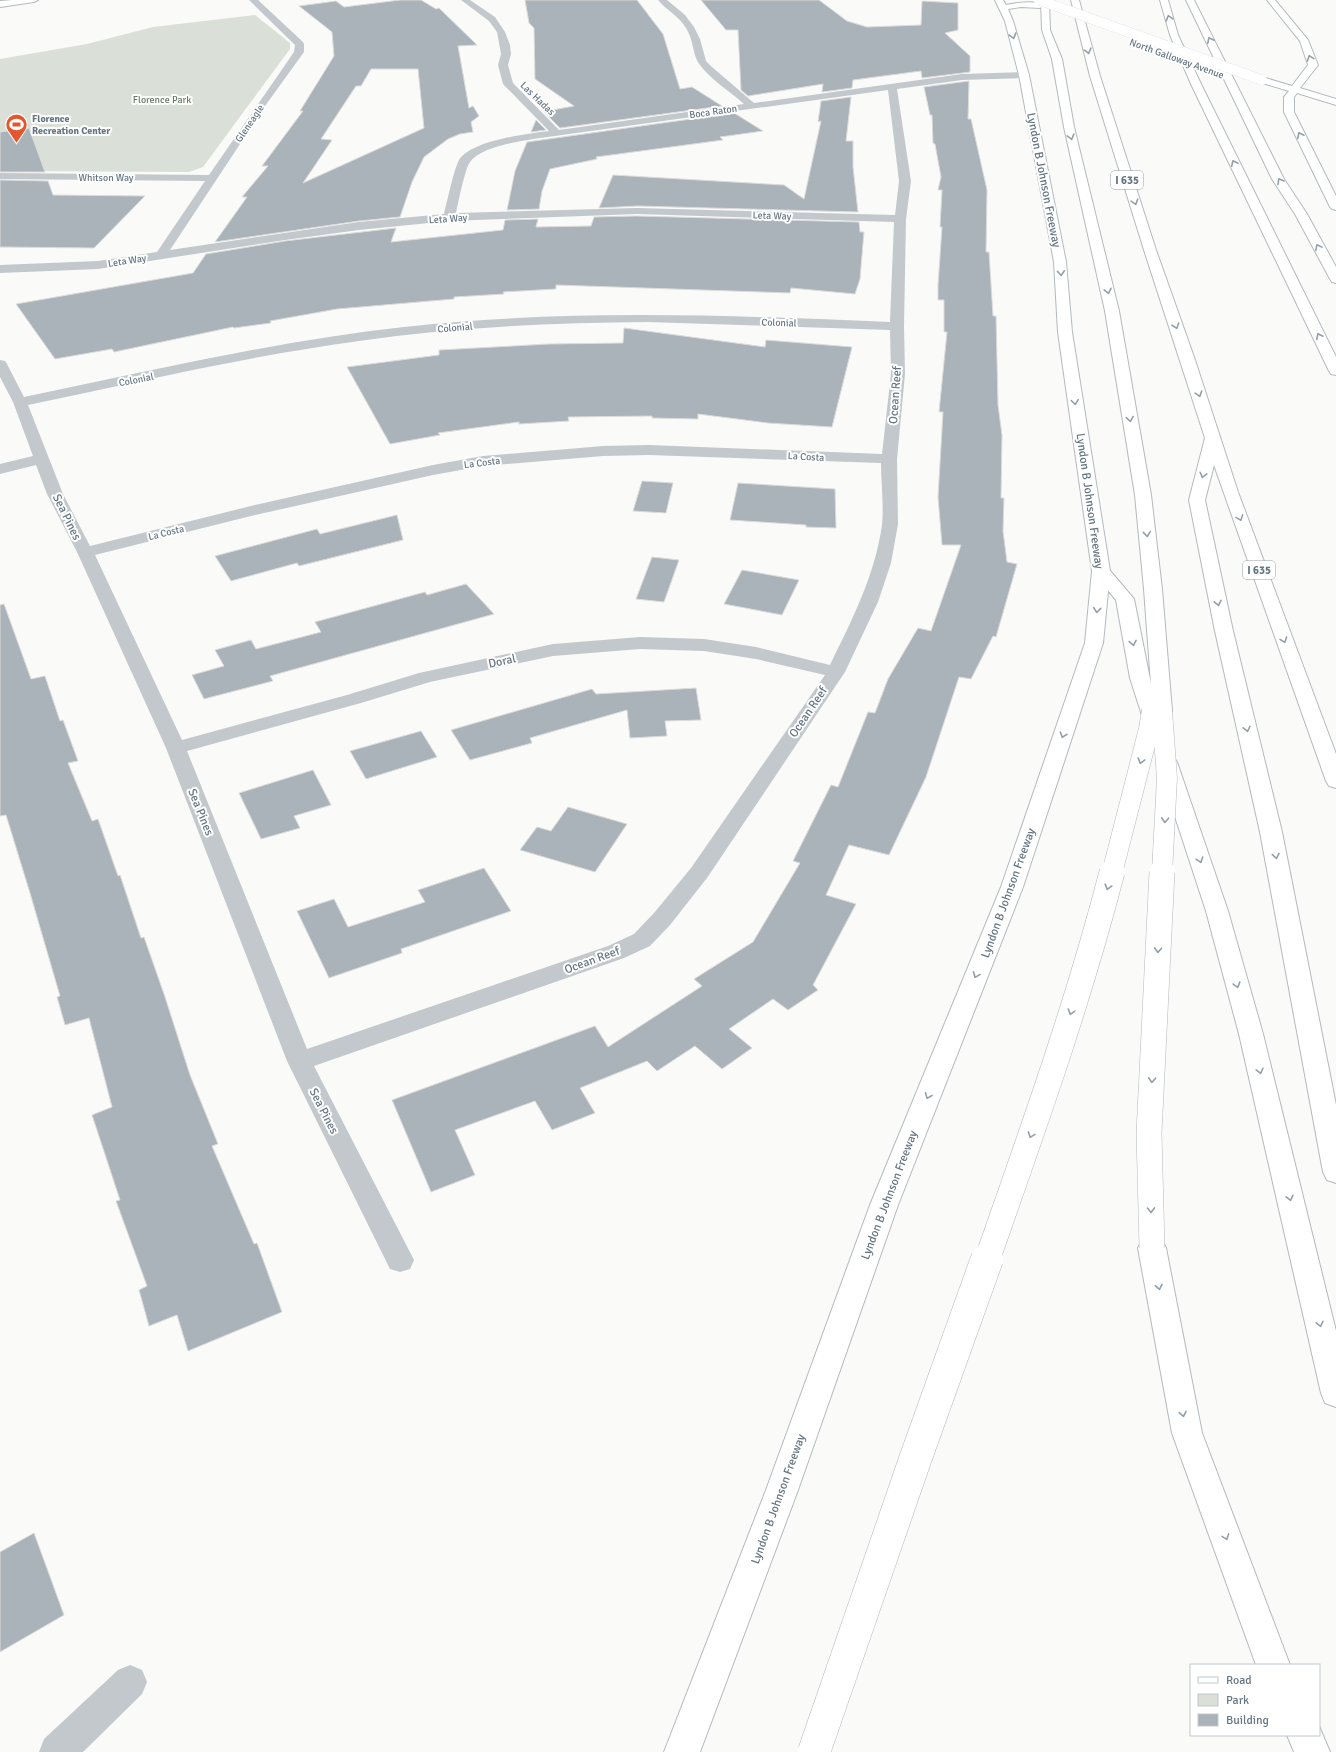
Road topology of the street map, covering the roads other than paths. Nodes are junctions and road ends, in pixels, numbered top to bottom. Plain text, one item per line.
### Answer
1 (34, 0) edge
2 (253, 0) edge
3 (465, 0) edge
4 (662, 0) edge
5 (1020, 0) edge
6 (1164, 0) edge
7 (1190, 0) edge
8 (1271, 0) edge
9 (0, 4) edge
10 (1001, 4) edge
11 (1029, 4) junction
12 (1042, 4) edge
13 (1074, 6) edge
14 (1024, 75) junction
15 (1263, 85) junction
16 (892, 87) junction
17 (1291, 93) junction
18 (1334, 105) edge
19 (752, 106) junction
20 (1313, 106) dead end
21 (1301, 108) dead end
22 (1289, 112) junction
23 (558, 132) junction
24 (0, 176) edge
25 (212, 178) junction
26 (1336, 207) edge
27 (449, 217) junction
28 (900, 219) junction
29 (161, 255) junction
30 (0, 269) edge
31 (1336, 280) edge
32 (897, 326) junction
33 (0, 364) edge
34 (1336, 371) edge
35 (20, 402) junction
36 (1213, 438) junction
37 (41, 458) junction
38 (890, 459) junction
39 (0, 469) edge
40 (85, 552) junction
41 (1101, 571) junction
42 (836, 672) junction
43 (1157, 710) junction
44 (176, 748) junction
45 (1336, 782) edge
46 (299, 1061) junction
47 (1336, 1172) edge
48 (400, 1260) dead end
49 (1336, 1393) edge
50 (1273, 1664) edge
51 (130, 1682) dead end
52 (1305, 1736) edge
53 (57, 1752) edge
54 (682, 1752) edge
55 (814, 1752) edge
56 (1312, 1752) edge

1 - 9 main road
2 - 25 street, Gleneagle
3 - 23 street, Las Hadas
4 - 19 street
5 - 11 main road, North Galloway Avenue
34 -> 6 main road
31 -> 7 main road
17 -> 8 main road
10 - 11 main road
10 -> 14 main road, Lyndon B Johnson Freeway
11 - 12 main road, North Galloway Avenue
12 - 13 main road, North Galloway Avenue, bridge
12 - 15 main road, North Galloway Avenue
12 -> 43 main road
13 - 15 main road, North Galloway Avenue, bridge
13 -> 36 main road, I 635
14 - 16 street, Boca Raton
14 -> 41 main road, Lyndon B Johnson Freeway
15 - 17 main road, North Galloway Avenue
16 - 19 street, Boca Raton
16 - 28 street, Ocean Reef
17 - 18 main road, North Galloway Avenue
17 - 22 main road
18 - 20 main road
19 - 23 street, Boca Raton
21 - 22 main road
26 -> 22 main road
23 - 27 street, Boca Raton
24 - 25 street, Whitson Way
25 - 29 street, Gleneagle
27 - 28 street, Leta Way
27 - 29 street, Leta Way
28 - 32 street, Ocean Reef
29 - 30 street, Leta Way
32 - 35 street, Colonial
32 - 38 street, Ocean Reef
33 - 35 street, Sea Pines
35 - 37 street, Sea Pines
36 -> 45 main road, I 635
36 -> 47 main road
37 - 39 street
37 - 40 street, Sea Pines
38 - 40 street, La Costa
38 - 42 street, Ocean Reef
40 - 44 street, Sea Pines
41 -> 49 main road
41 -> 54 main road, Lyndon B Johnson Freeway
42 - 44 street, Doral
42 - 46 street, Ocean Reef
43 -> 50 main road, bridge
43 -> 55 main road, bridge
44 - 46 street, Sea Pines
46 - 48 street, Sea Pines
51 - 53 street
52 - 56 main road

